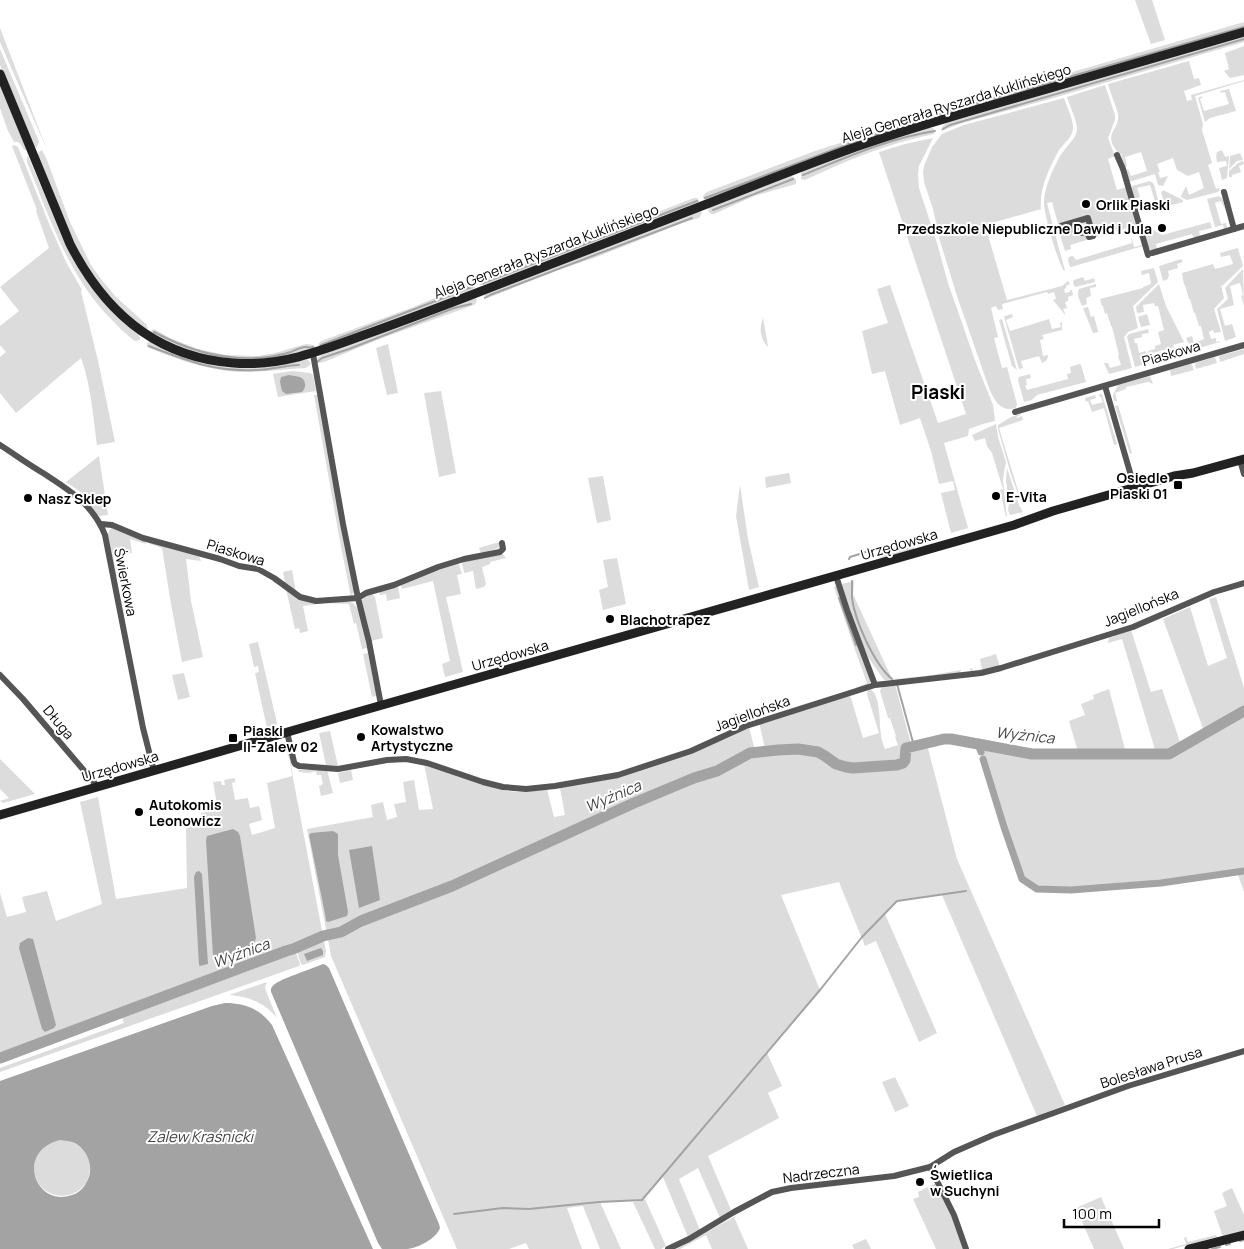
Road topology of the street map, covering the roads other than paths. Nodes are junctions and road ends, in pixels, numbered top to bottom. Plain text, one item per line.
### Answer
1 (1244, 32) edge
2 (0, 74) edge
3 (1117, 155) dead end
4 (1224, 192) dead end
5 (1244, 226) edge
6 (1062, 229) joint
7 (1234, 229) junction
8 (1244, 345) edge
9 (312, 354) junction
10 (1107, 383) junction
11 (1015, 412) dead end
12 (0, 445) edge
13 (1242, 459) edge
14 (1244, 474) edge
15 (1136, 490) junction
16 (101, 524) junction
17 (502, 546) dead end
18 (836, 576) junction
19 (1244, 583) edge
20 (358, 598) junction
21 (0, 675) edge
22 (875, 685) junction
23 (381, 705) junction
24 (287, 732) junction
25 (154, 771) junction
26 (98, 786) junction
27 (0, 815) edge
28 (1244, 1051) edge
29 (1067, 1109) joint
30 (930, 1167) junction
31 (1244, 1235) edge
32 (668, 1249) edge
33 (966, 1249) edge
34 (1190, 1249) edge

1 - 9 street, Aleja Generała Ryszarda Kuklińskiego
2 - 9 street, Aleja Generała Ryszarda Kuklińskiego
3 - 7 street
4 - 7 street
5 - 7 street
6 - 6 street
8 - 10 street, Piaskowa
9 - 20 street
10 - 11 street, Piaskowa
10 - 15 street
12 - 16 street, Świerkowa
13 - 14 street
13 - 15 street, Urzędowska
15 - 18 street, Urzędowska
16 - 20 street, Piaskowa
16 - 25 street, Świerkowa
17 - 20 street, Piaskowa
18 - 22 street
18 - 23 street, Urzędowska
19 - 22 street, Jagiellońska
20 - 23 street
21 - 26 street, Długa
22 - 24 street, Jagiellońska
23 - 24 street, Urzędowska
24 - 25 street, Urzędowska
25 - 26 street, Urzędowska
26 - 27 street, Urzędowska
28 - 29 street, Bolesława Prusa
29 - 30 street, Nadrzeczna
30 - 32 street, Nadrzeczna
30 - 33 street
31 - 34 street

